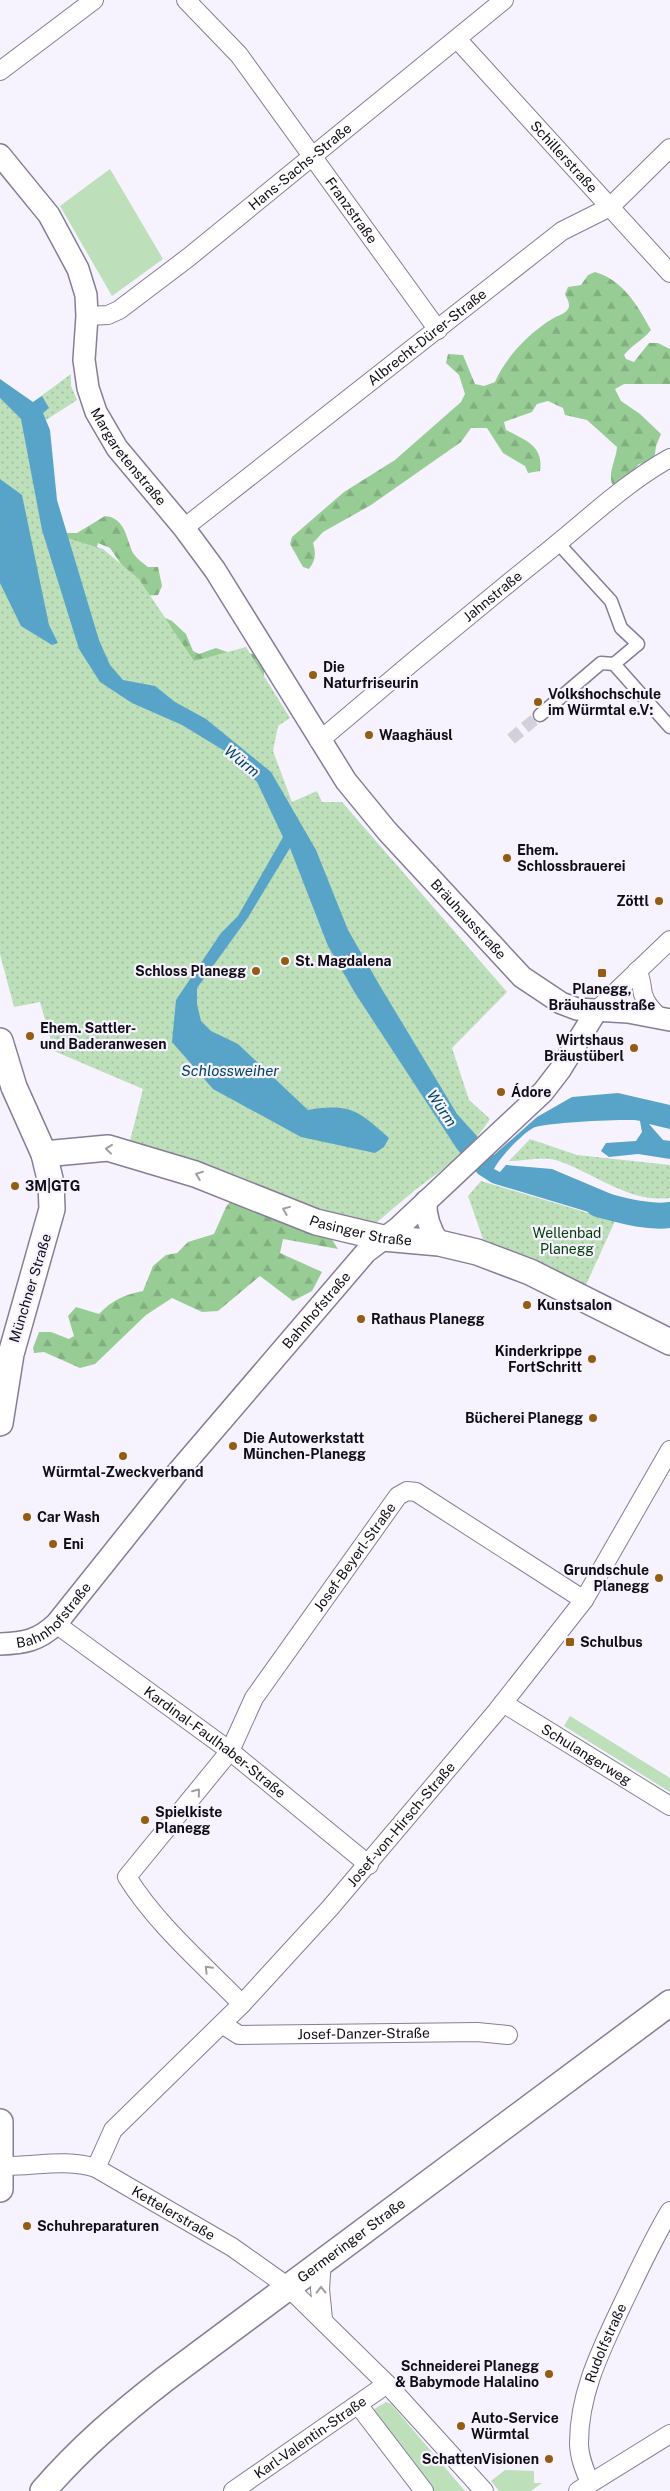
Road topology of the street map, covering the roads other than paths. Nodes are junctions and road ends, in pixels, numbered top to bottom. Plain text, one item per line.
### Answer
1 (94, 0) edge
2 (186, 0) edge
3 (504, 0) edge
4 (457, 39) junction
5 (0, 71) edge
6 (670, 148) edge
7 (0, 155) edge
8 (312, 155) junction
9 (610, 207) junction
10 (670, 273) edge
11 (87, 316) junction
12 (438, 330) junction
13 (670, 458) edge
14 (184, 528) junction
15 (558, 543) junction
16 (614, 664) junction
17 (540, 715) tunnel mouth
18 (670, 727) edge
19 (318, 740) junction
20 (670, 940) edge
21 (637, 971) junction
22 (597, 1010) junction
23 (664, 1018) edge
24 (0, 1042) edge
25 (44, 1154) junction
26 (426, 1201) junction
27 (383, 1238) junction
28 (439, 1243) junction
29 (670, 1342) edge
30 (0, 1423) edge
31 (670, 1450) edge
32 (584, 1600) junction
33 (56, 1624) junction
34 (0, 1644) edge
35 (503, 1702) junction
36 (230, 1752) junction
37 (670, 1806) edge
38 (369, 1865) junction
39 (670, 2002) edge
40 (242, 2004) junction
41 (222, 2024) junction
42 (508, 2035) dead end
43 (0, 2122) edge
44 (96, 2168) junction
45 (1, 2177) edge
46 (670, 2211) edge
47 (322, 2260) junction
48 (288, 2286) junction
49 (323, 2319) junction
50 (387, 2384) junction
51 (358, 2406) junction
52 (670, 2434) edge
53 (584, 2487) edge
54 (43, 2491) edge
55 (233, 2491) edge
56 (424, 2491) edge
57 (484, 2491) edge

1 - 5 street
2 - 8 street, Franzstraße
3 - 4 street, Hans-Sachs-Straße
4 - 8 street, Hans-Sachs-Straße
4 - 9 street, Schillerstraße
6 - 9 street, Albrecht-Dürer-Straße
7 - 11 street, Margaretenstraße
8 - 11 street, Hans-Sachs-Straße
8 - 12 street, Franzstraße
9 - 10 street, Schillerstraße
9 - 12 street, Albrecht-Dürer-Straße
11 - 14 street, Margaretenstraße
12 - 14 street, Albrecht-Dürer-Straße
13 - 15 street, Jahnstraße
14 - 19 street, Margaretenstraße
15 - 16 street
15 - 19 street, Jahnstraße
16 - 17 street
16 - 18 street
19 - 22 street, Bräuhausstraße
20 - 21 street, Bahnhofstraße
21 - 22 street, Bahnhofstraße
21 - 23 street
22 - 23 street, Bräuhausstraße
22 - 26 street, Bahnhofstraße
24 - 25 main road, Münchner Straße
27 -> 25 main road, Pasinger Straße
25 - 30 main road, Münchner Straße
26 - 27 street, Bahnhofstraße
26 - 28 street
27 - 28 main road, Pasinger Straße
27 - 33 street, Bahnhofstraße
28 - 29 main road, Pasinger Straße
31 - 32 street, Josef-von-Hirsch-Straße
32 - 35 street, Josef-von-Hirsch-Straße
32 - 36 street, Josef-Beyerl-Straße
33 - 34 street, Bahnhofstraße
33 - 36 street, Kardinal-Faulhaber-Straße
35 - 37 street, Schulangerweg
35 - 38 street, Josef-von-Hirsch-Straße
36 - 38 street, Kardinal-Faulhaber-Straße
40 -> 36 street, Josef-Beyerl-Straße
38 - 40 street, Josef-von-Hirsch-Straße
39 - 47 main road, Germeringer Straße
40 - 41 street, Josef-von-Hirsch-Straße
41 - 42 street, Josef-Danzer-Straße
41 - 44 street, Josef-von-Hirsch-Straße
43 - 45 main road
44 - 45 street, Kettelerstraße
44 - 48 street, Kettelerstraße
46 - 53 street, Rudolfstraße
47 - 48 main road, Germeringer Straße
49 -> 47 street
48 - 49 street, Kettelerstraße
48 - 54 main road, Germeringer Straße
49 - 50 street, Kettelerstraße
50 - 51 street, Karl-Valentin-Straße
50 - 57 street, Kettelerstraße
51 - 55 street, Karl-Valentin-Straße
51 - 56 street
52 - 53 street

